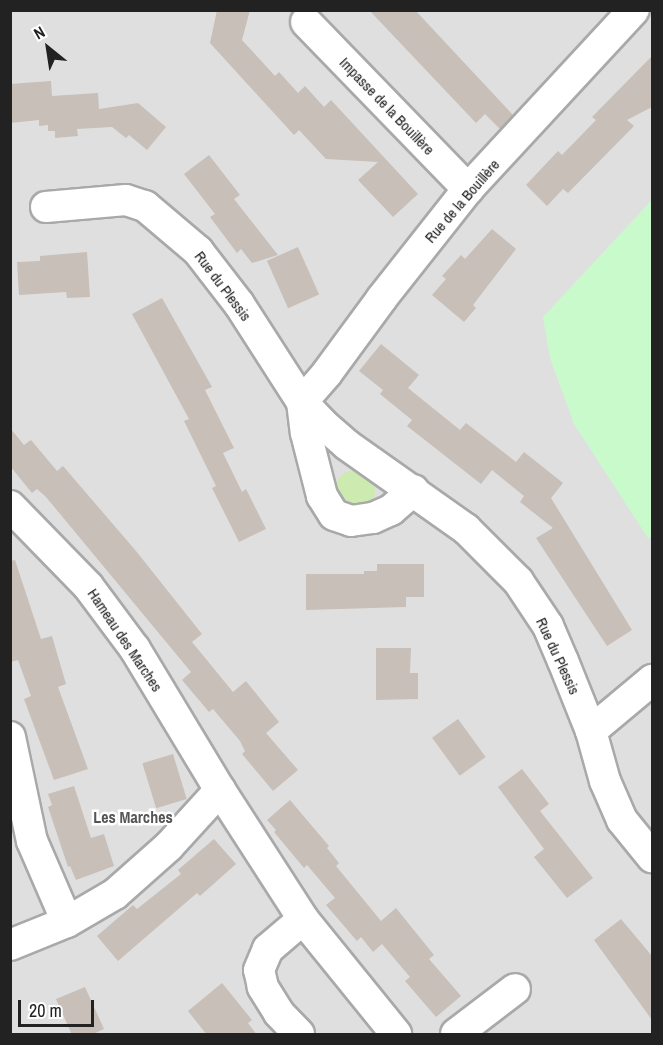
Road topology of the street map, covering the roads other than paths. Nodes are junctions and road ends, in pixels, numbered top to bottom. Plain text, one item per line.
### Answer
1 (634, 10) edge
2 (306, 22) dead end
3 (468, 189) junction
4 (46, 207) dead end
5 (302, 402) junction
6 (414, 490) junction
7 (10, 506) edge
8 (652, 680) edge
9 (591, 730) junction
10 (10, 737) edge
11 (220, 790) junction
12 (652, 857) edge
13 (303, 919) junction
14 (67, 922) junction
15 (10, 945) edge
16 (515, 989) dead end
17 (299, 1035) edge
18 (396, 1035) edge
19 (456, 1035) edge

1 - 3 street, Rue de la Bouillère
2 - 3 street, Impasse de la Bouillère
3 - 5 street, Rue de la Bouillère
4 - 5 street, Rue du Plessis
5 - 6 street, Rue du Plessis
5 - 6 street, Rue du Plessis
6 - 9 street, Rue du Plessis
7 - 11 street, Hameau des Marches
8 - 9 street
9 - 12 street, Rue du Plessis
10 - 14 street
11 - 13 street, Hameau des Marches
11 - 14 street
13 - 17 street
13 - 18 street, Hameau des Marches
14 - 15 street
16 - 19 street

